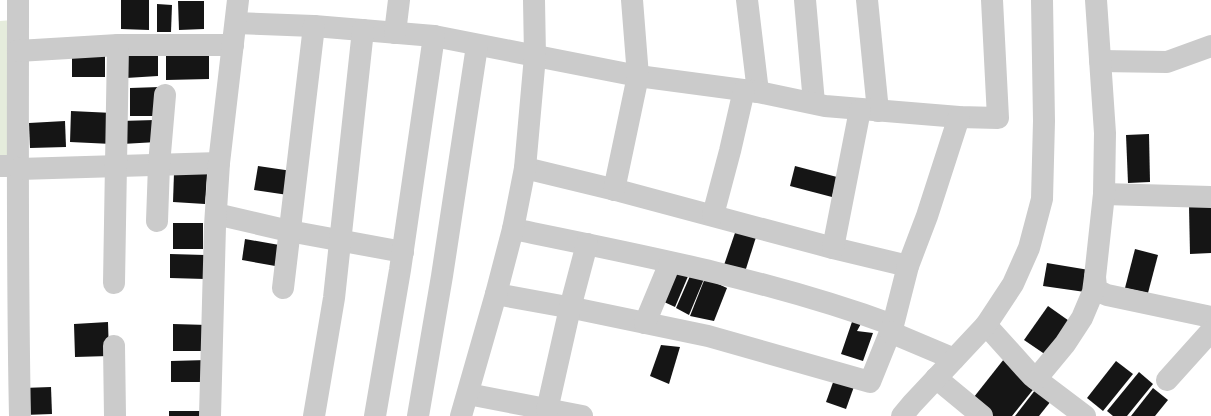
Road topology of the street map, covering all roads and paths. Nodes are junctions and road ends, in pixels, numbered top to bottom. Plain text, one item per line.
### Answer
1 (18, 0) edge
2 (238, 0) edge
3 (400, 0) edge
4 (534, 0) edge
5 (632, 0) edge
6 (747, 0) edge
7 (805, 0) edge
8 (867, 0) edge
9 (992, 0) edge
10 (1042, 0) edge
11 (1096, 0) edge
12 (314, 26) junction
13 (363, 30) junction
14 (395, 33) junction
15 (235, 34) junction
16 (434, 36) junction
17 (118, 45) junction
18 (477, 46) junction
19 (1211, 46) edge
20 (18, 51) junction
21 (535, 56) junction
22 (1100, 61) junction
23 (638, 76) junction
24 (751, 91) junction
25 (165, 95) dead end
26 (814, 103) junction
27 (869, 110) junction
28 (958, 117) junction
29 (219, 163) junction
30 (159, 165) junction
31 (117, 166) junction
32 (10, 167) edge
33 (525, 168) junction
34 (614, 190) junction
35 (1104, 194) junction
36 (1211, 197) edge
37 (216, 214) junction
38 (713, 215) junction
39 (157, 221) dead end
40 (513, 229) junction
41 (289, 231) junction
42 (340, 240) junction
43 (587, 244) junction
44 (833, 248) junction
45 (403, 252) junction
46 (670, 263) junction
47 (908, 266) junction
48 (1095, 277) junction
49 (114, 282) dead end
50 (283, 288) dead end
51 (496, 294) junction
52 (570, 308) junction
53 (1211, 317) edge
54 (645, 323) junction
55 (986, 325) junction
56 (891, 328) junction
57 (1211, 331) edge
58 (114, 346) dead end
59 (954, 359) junction
60 (936, 378) junction
61 (1036, 379) junction
62 (1167, 380) dead end
63 (468, 394) junction
64 (547, 410) junction
65 (20, 416) edge
66 (115, 416) edge
67 (210, 416) edge
68 (314, 416) edge
69 (375, 416) edge
70 (418, 416) edge
71 (461, 416) edge
72 (582, 416) edge
73 (902, 416) edge
74 (982, 416) edge
75 (1085, 416) edge

1 - 20 street
2 - 15 street
3 - 14 street
4 - 21 street
5 - 23 street
6 - 24 street
7 - 26 street
8 - 27 street
9 - 28 street
10 - 55 street
11 - 22 street
12 - 13 street
12 - 15 street
12 - 41 street
13 - 14 street
13 - 42 street
14 - 16 street
15 - 17 street
15 - 29 street
16 - 18 street
16 - 45 street
17 - 20 street
17 - 31 street
18 - 21 street
18 - 70 street
19 - 22 street
20 - 32 street
21 - 23 street
21 - 33 street
22 - 35 street
23 - 24 street
23 - 34 street
24 - 26 street
24 - 38 street
25 - 30 street
26 - 27 street
27 - 28 street
27 - 44 street
28 - 47 street
29 - 30 street
29 - 37 street
30 - 31 street
30 - 39 street
31 - 32 street
31 - 49 street
32 - 65 street
33 - 34 street
33 - 40 street
34 - 38 street
35 - 36 street
35 - 48 street
37 - 41 street
37 - 67 street
38 - 44 street
40 - 43 street
40 - 51 street
41 - 42 street
41 - 50 street
42 - 45 street
42 - 68 street
43 - 46 street
43 - 52 street
44 - 47 street
45 - 69 street
46 - 54 street
46 - 56 street
47 - 56 street
48 - 53 street
48 - 61 street
51 - 52 street
51 - 63 street
52 - 54 street
52 - 64 street
54 - 56 street
55 - 59 street
55 - 61 street
56 - 59 street
57 - 62 street
58 - 66 street
59 - 60 street
60 - 73 street
60 - 74 street
61 - 75 street
63 - 64 street
63 - 71 street
64 - 72 street

